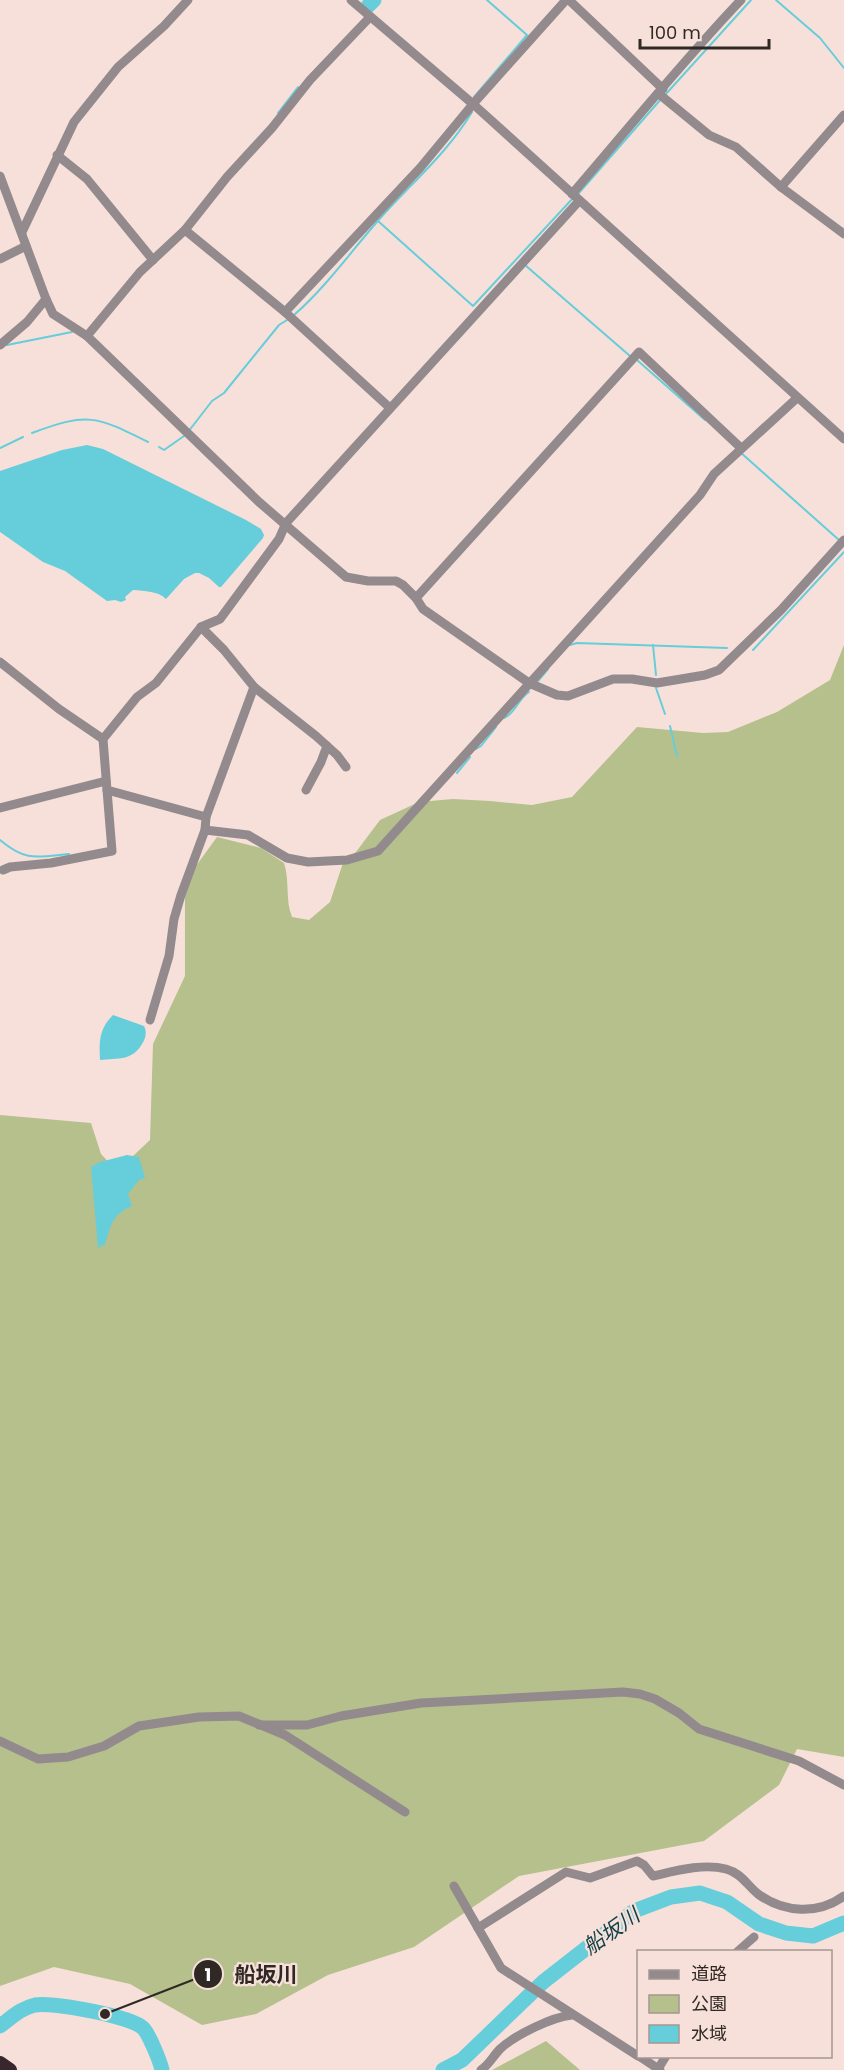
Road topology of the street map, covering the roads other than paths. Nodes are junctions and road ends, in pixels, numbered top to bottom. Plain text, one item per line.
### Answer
1 (568, 0) edge
2 (741, 0) edge
3 (186, 1) edge
4 (357, 3) edge
5 (368, 16) junction
6 (661, 92) junction
7 (473, 104) junction
8 (844, 115) edge
9 (57, 155) junction
10 (0, 176) edge
11 (781, 187) junction
12 (575, 197) junction
13 (185, 230) junction
14 (22, 232) junction
15 (844, 234) edge
16 (26, 246) junction
17 (152, 258) junction
18 (0, 259) edge
19 (46, 299) junction
20 (285, 312) junction
21 (87, 336) junction
22 (0, 345) edge
23 (797, 398) junction
24 (390, 408) junction
25 (844, 439) edge
26 (741, 448) junction
27 (286, 523) junction
28 (844, 540) edge
29 (416, 598) junction
30 (201, 627) junction
31 (0, 662) edge
32 (529, 683) junction
33 (254, 687) junction
34 (103, 738) junction
35 (327, 746) junction
36 (346, 767) dead end
37 (107, 785) junction
38 (306, 789) dead end
39 (0, 808) edge
40 (206, 817) junction
41 (205, 830) junction
42 (3, 870) dead end
43 (150, 1020) dead end
44 (259, 1725) junction
45 (0, 1741) edge
46 (844, 1785) edge
47 (405, 1812) dead end
48 (454, 1886) dead end
49 (844, 1896) edge
50 (478, 1928) junction
51 (754, 1937) dead end
52 (739, 1950) edge
53 (571, 2014) junction
54 (637, 2055) edge
55 (642, 2058) edge
56 (0, 2063) edge
57 (659, 2069) edge
58 (10, 2070) edge
59 (481, 2070) edge

1 - 6 street
1 - 7 street
2 - 6 street
3 - 9 street
4 - 5 street
5 - 7 street
5 - 13 street
6 - 11 street
6 - 12 street
7 - 12 street
7 - 20 street
8 - 11 street
9 - 14 street
9 - 17 street
10 - 14 street
11 - 15 street
12 - 23 street
12 - 24 street
13 - 17 street
13 - 20 street
14 - 16 street
16 - 18 street
16 - 19 street
17 - 21 street
19 - 21 street
19 - 22 street
20 - 24 street
21 - 27 street
23 - 25 street
23 - 26 street
24 - 27 street
26 - 29 street
26 - 32 street
27 - 29 street
27 - 30 street
28 - 32 street
29 - 32 street
30 - 33 street
30 - 34 street
31 - 34 street
32 - 41 street
33 - 35 street
33 - 40 street
34 - 37 street
35 - 36 street
35 - 38 street
37 - 39 street
37 - 40 street
37 - 42 street
40 - 41 street
41 - 43 street
44 - 45 street
44 - 46 street
44 - 47 street
48 - 50 street
49 - 50 street
50 - 53 street
51 - 52 street
53 - 54 street
53 - 59 street
55 - 57 street
56 - 58 highway

